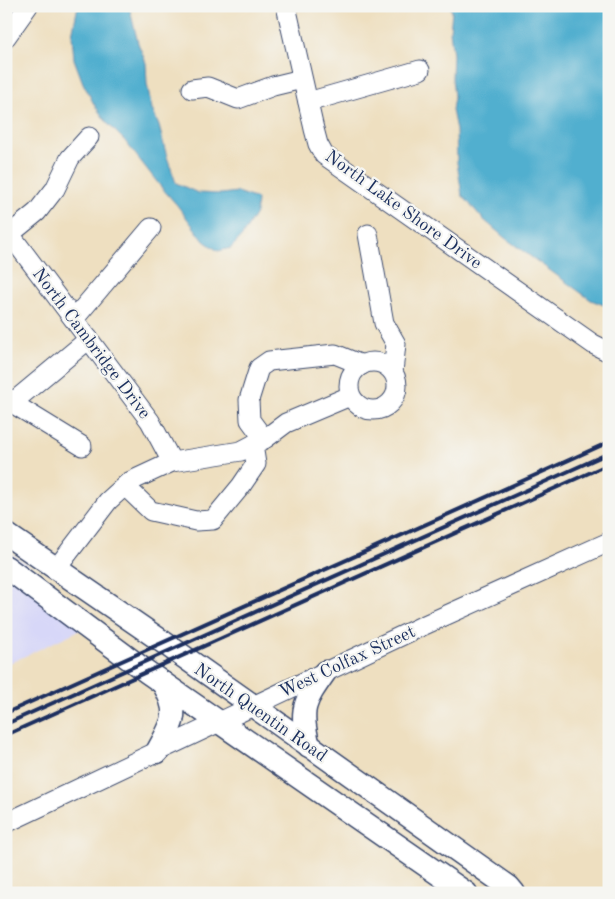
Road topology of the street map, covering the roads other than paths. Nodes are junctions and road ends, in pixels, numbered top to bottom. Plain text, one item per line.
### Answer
1 (28, 6) edge
2 (286, 6) edge
3 (6, 37) edge
4 (420, 70) dead end
5 (302, 79) junction
6 (192, 89) dead end
7 (308, 102) junction
8 (89, 137) dead end
9 (151, 228) dead end
10 (7, 230) edge
11 (368, 234) dead end
12 (74, 319) junction
13 (89, 339) junction
14 (609, 352) edge
15 (362, 365) junction
16 (393, 372) junction
17 (350, 396) junction
18 (9, 400) edge
19 (258, 442) junction
20 (82, 446) dead end
21 (172, 462) junction
22 (125, 486) junction
23 (6, 534) edge
24 (609, 542) edge
25 (6, 567) edge
26 (56, 568) junction
27 (325, 672) junction
28 (164, 683) junction
29 (252, 706) junction
30 (220, 722) junction
31 (309, 746) junction
32 (157, 752) junction
33 (6, 823) edge
34 (466, 893) edge
35 (514, 893) edge

1 - 3 street
2 - 5 street, North Lake Shore Drive
4 - 7 street
5 - 6 street
5 - 7 street, North Lake Shore Drive
7 - 14 street, North Lake Shore Drive
8 - 10 street
9 - 12 street
10 - 12 street, North Cambridge Drive
11 - 16 street
12 - 13 street, North Cambridge Drive
13 - 18 street
13 - 21 street, North Cambridge Drive
15 - 16 street
15 - 17 street
15 - 19 street
16 - 17 street
17 - 19 street
18 - 20 street
19 - 21 street
19 - 22 street
21 - 22 street
22 - 26 street
23 - 26 main road, North Quentin Road
24 - 27 street, West Colfax Street
25 - 28 main road, North Quentin Road
26 - 29 main road, North Quentin Road
27 - 29 street, West Colfax Street
27 - 31 main road
28 - 30 main road, North Quentin Road
28 - 32 main road
29 - 30 street, West Colfax Street
29 - 31 main road, North Quentin Road
30 - 32 street, West Colfax Street
30 - 34 main road, North Quentin Road
31 - 35 main road, North Quentin Road
32 - 33 street, West Colfax Street

